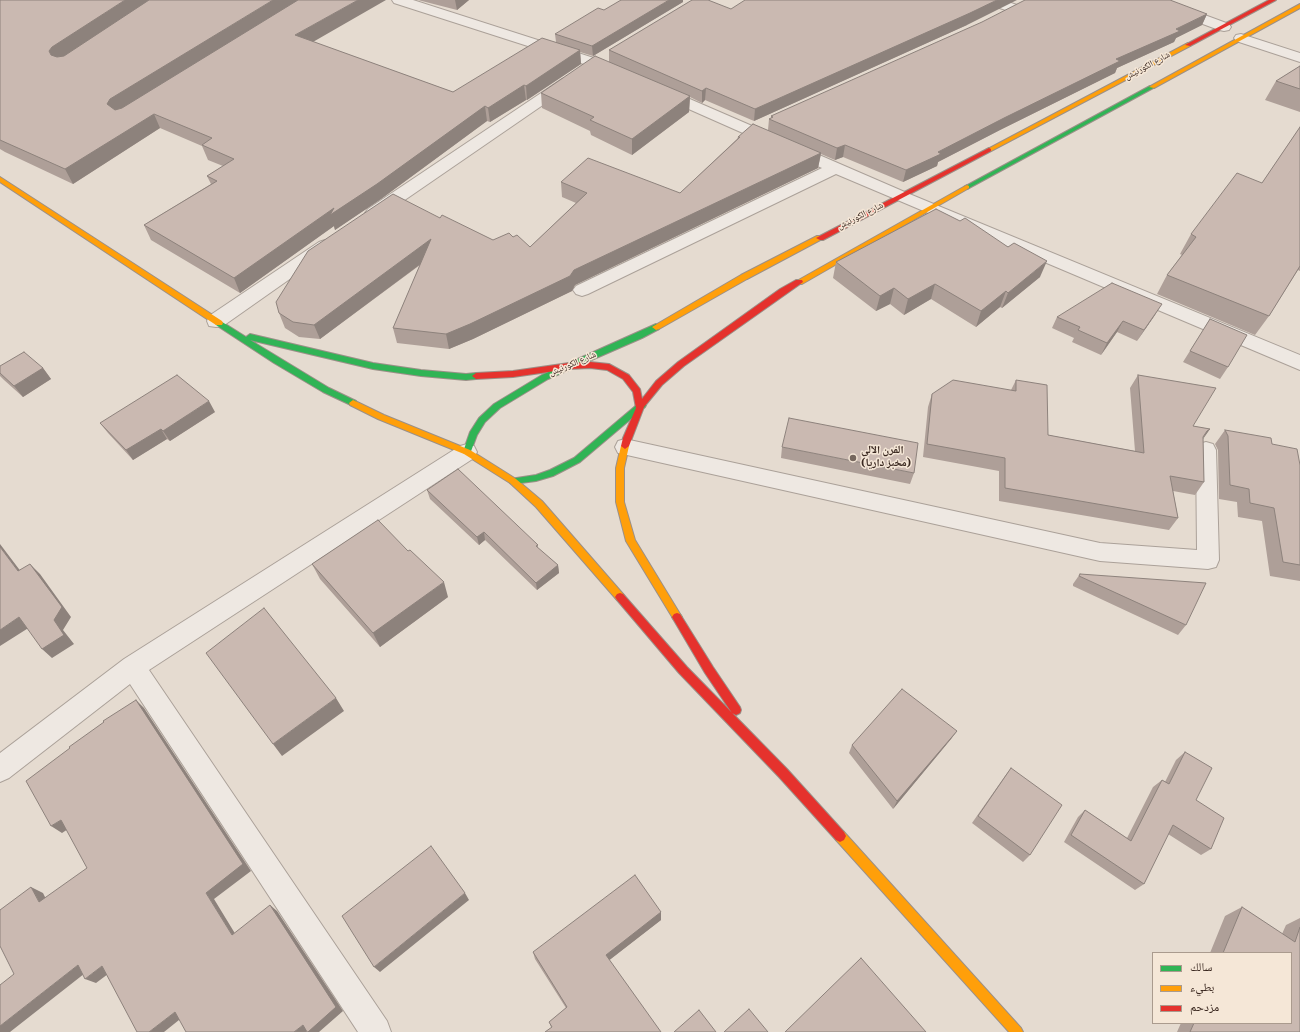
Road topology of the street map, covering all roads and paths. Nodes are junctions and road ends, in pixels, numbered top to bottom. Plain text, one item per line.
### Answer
1 (398, 0) edge
2 (989, 0) edge
3 (1151, 0) edge
4 (1273, 0) edge
5 (1300, 6) edge
6 (992, 19) edge
7 (1224, 27) junction
8 (1241, 38) junction
9 (1300, 58) edge
10 (601, 59) junction
11 (630, 78) edge
12 (651, 87) edge
13 (836, 168) junction
14 (0, 180) edge
15 (901, 197) junction
16 (929, 208) junction
17 (360, 223) edge
18 (340, 236) edge
19 (582, 290) dead end
20 (216, 321) junction
21 (233, 332) junction
22 (1300, 363) edge
23 (569, 366) junction
24 (640, 408) junction
25 (625, 447) junction
26 (1206, 450) edge
27 (467, 452) junction
28 (513, 481) junction
29 (133, 668) junction
30 (0, 769) edge
31 (783, 773) junction
32 (376, 1032) edge
33 (1017, 1032) edge

1 - 10 street
2 - 6 street
3 - 7 street
4 - 7 main road, شارع الكورنيش
5 - 8 main road, شارع الكورنيش
7 - 15 main road, شارع الكورنيش
8 - 9 street
8 - 16 main road, شارع الكورنيش
10 - 11 street
10 - 17 street
12 - 13 street
13 - 15 street
13 - 19 street
14 - 20 main road
15 - 16 street
15 - 23 main road, شارع الكورنيش
16 - 22 street
16 - 24 main road, شارع الكورنيش
18 - 20 street
20 - 21 main road
21 - 23 main road
21 - 27 main road
23 - 24 main road
23 - 27 main road, شارع الكورنيش
24 - 25 main road
24 - 28 main road, شارع الكورنيش
25 - 26 street
25 - 31 main road
27 - 28 main road
27 - 29 street
28 - 31 main road
29 - 30 street
29 - 32 street
31 - 33 main road

